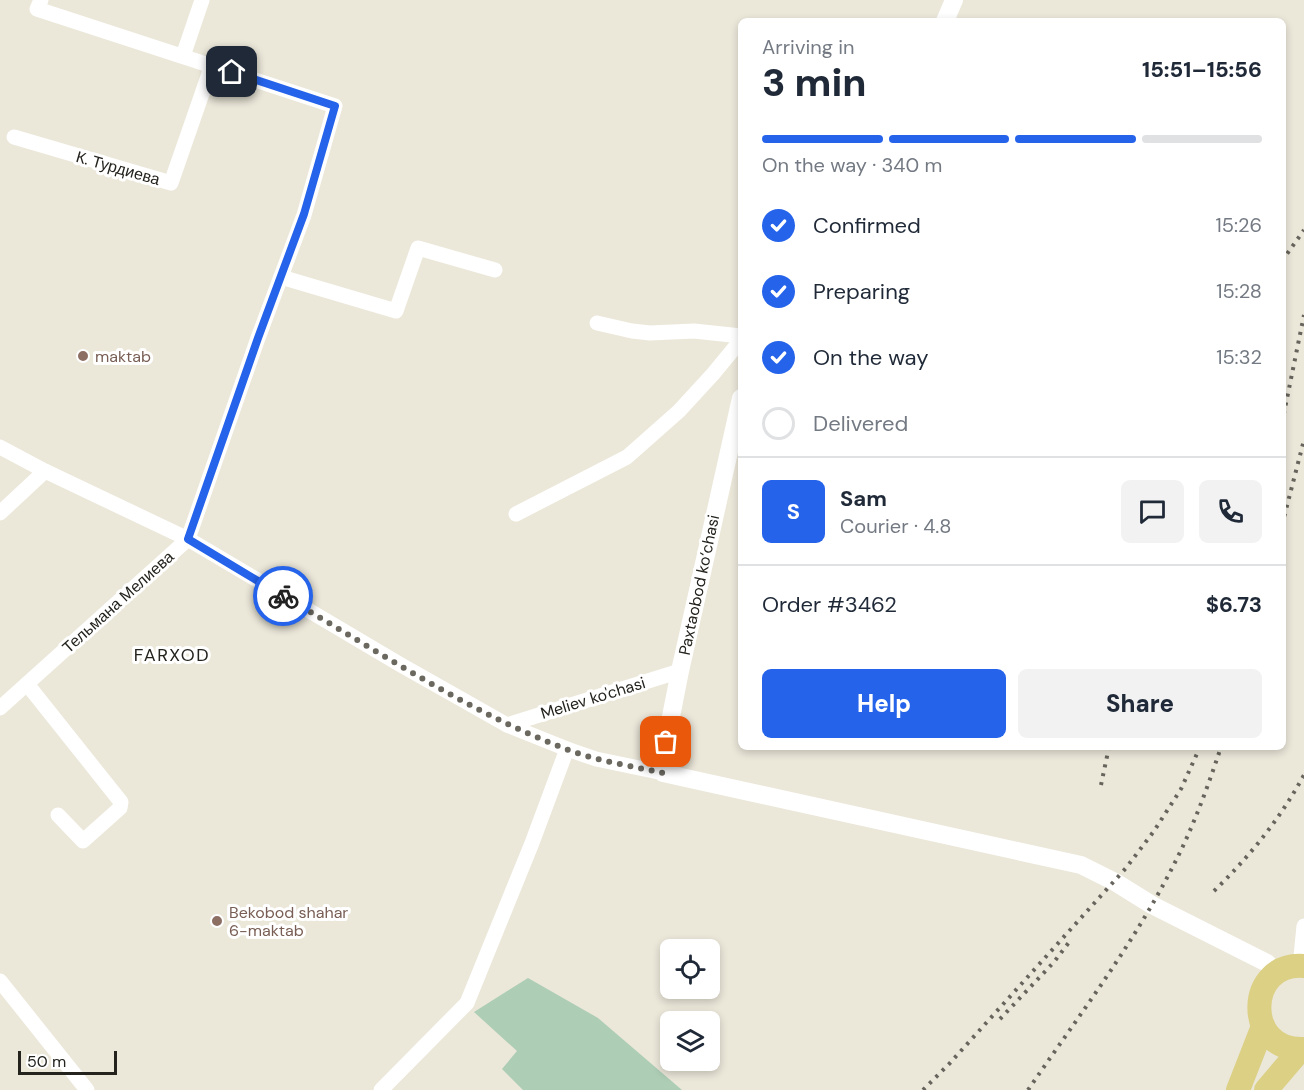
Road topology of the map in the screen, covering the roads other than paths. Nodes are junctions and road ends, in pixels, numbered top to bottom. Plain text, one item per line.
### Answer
1 (40, 0) edge
2 (202, 0) edge
3 (183, 56) junction
4 (212, 65) junction
5 (14, 137) dead end
6 (495, 270) dead end
7 (281, 277) junction
8 (597, 323) dead end
9 (738, 338) edge
10 (738, 342) edge
11 (738, 411) edge
12 (0, 447) edge
13 (45, 471) junction
14 (0, 513) edge
15 (516, 514) dead end
16 (188, 539) junction
17 (680, 671) junction
18 (27, 684) junction
19 (0, 708) edge
20 (507, 725) junction
21 (567, 749) junction
22 (663, 773) junction
23 (58, 815) dead end
24 (1304, 926) edge
25 (1294, 968) edge
26 (0, 981) edge
27 (1263, 1026) junction
28 (1303, 1049) edge
29 (87, 1090) edge
30 (381, 1090) edge
31 (1238, 1090) edge
32 (1266, 1090) edge

1 - 3 street
2 - 3 street
3 - 4 street
4 - 5 street, К. Турдиева
4 - 7 street
6 - 7 street
7 - 16 street
8 - 9 street
10 - 15 street
11 - 17 street, Paxtaobod ko‘chasi
12 - 13 street, Тельмана Мелиева
13 - 14 street
13 - 16 street, Тельмана Мелиева
16 - 18 street, Тельмана Мелиева
16 - 20 street, Meliev ko'chasi
17 - 20 street, Meliev ko'chasi
17 - 22 street, Paxtaobod ko‘chasi
18 - 19 street, Тельмана Мелиева
18 - 23 street
20 - 21 street, Meliev ko'chasi
21 - 22 street, Meliev ko'chasi
21 - 30 street
22 - 25 street
24 - 25 street
25 - 27 main road
26 - 29 street
27 - 28 main road
27 - 31 main road
28 - 32 main road

